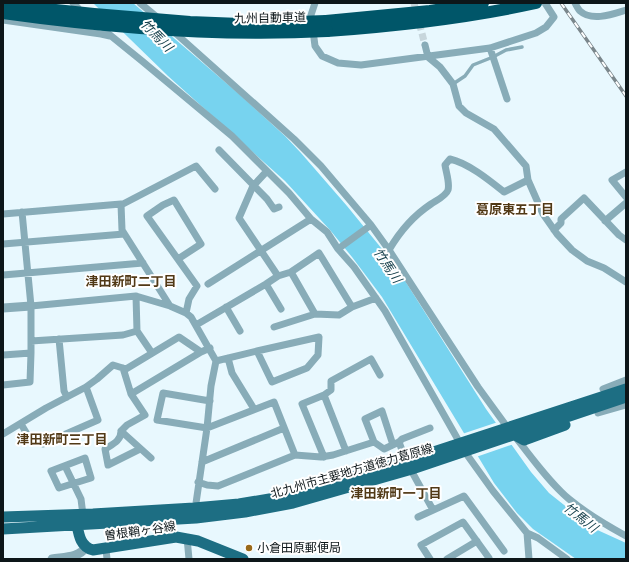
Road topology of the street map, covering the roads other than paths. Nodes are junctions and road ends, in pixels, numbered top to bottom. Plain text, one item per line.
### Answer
1 (4, 3) edge
2 (140, 3) edge
3 (315, 3) edge
4 (483, 3) edge
5 (536, 3) edge
6 (545, 3) edge
7 (575, 3) edge
8 (626, 10) edge
9 (3, 13) edge
10 (3, 20) edge
11 (327, 26) junction
12 (425, 44) tunnel mouth
13 (522, 47) dead end
14 (490, 48) junction
15 (428, 57) junction
16 (493, 57) junction
17 (453, 84) junction
18 (507, 99) dead end
19 (219, 150) dead end
20 (267, 171) junction
21 (626, 172) edge
22 (528, 180) junction
23 (253, 186) junction
24 (215, 189) dead end
25 (626, 197) edge
26 (626, 202) edge
27 (121, 204) junction
28 (279, 207) dead end
29 (22, 212) junction
30 (3, 214) edge
31 (311, 219) junction
32 (605, 221) junction
33 (371, 225) junction
34 (554, 230) junction
35 (124, 234) junction
36 (626, 240) edge
37 (25, 242) junction
38 (3, 244) edge
39 (338, 249) junction
40 (261, 250) junction
41 (389, 250) junction
42 (178, 259) junction
43 (143, 263) junction
44 (291, 272) junction
45 (28, 273) junction
46 (3, 275) edge
47 (278, 276) junction
48 (626, 282) edge
49 (208, 284) dead end
50 (266, 284) junction
51 (136, 296) junction
52 (376, 298) junction
53 (31, 306) junction
54 (170, 306) junction
55 (226, 307) junction
56 (352, 307) junction
57 (3, 308) edge
58 (281, 309) dead end
59 (186, 313) junction
60 (315, 314) junction
61 (196, 325) junction
62 (274, 328) dead end
63 (137, 331) junction
64 (240, 331) dead end
65 (59, 340) junction
66 (31, 341) junction
67 (210, 348) junction
68 (257, 351) junction
69 (201, 352) junction
70 (30, 353) junction
71 (152, 353) junction
72 (3, 355) edge
73 (228, 358) junction
74 (216, 361) junction
75 (122, 368) junction
76 (380, 375) dead end
77 (626, 381) edge
78 (3, 385) edge
79 (86, 387) junction
80 (626, 389) edge
81 (131, 394) junction
82 (324, 395) junction
83 (606, 396) junction
84 (67, 397) junction
85 (626, 397) edge
86 (210, 401) junction
87 (626, 401) edge
88 (626, 405) edge
89 (254, 410) junction
90 (598, 413) junction
91 (20, 424) junction
92 (207, 428) junction
93 (284, 428) junction
94 (430, 428) dead end
95 (121, 431) junction
96 (508, 431) junction
97 (3, 434) edge
98 (374, 442) junction
99 (396, 444) junction
100 (465, 446) junction
101 (140, 449) junction
102 (346, 451) junction
103 (295, 455) junction
104 (324, 457) junction
105 (151, 458) dead end
106 (202, 462) junction
107 (409, 465) junction
108 (65, 466) junction
109 (198, 482) junction
110 (74, 483) junction
111 (433, 510) junction
112 (195, 513) junction
113 (83, 515) junction
114 (3, 517) edge
115 (418, 517) dead end
116 (77, 525) junction
117 (3, 529) edge
118 (527, 533) junction
119 (626, 536) edge
120 (187, 538) junction
121 (477, 541) junction
122 (86, 547) junction
123 (504, 550) dead end
124 (106, 554) edge
125 (52, 559) edge
126 (189, 559) edge
127 (243, 559) edge
128 (430, 559) edge
129 (448, 559) edge
130 (488, 559) edge
131 (528, 559) edge
132 (567, 559) edge

1 - 11 highway, 九州自動車道, bridge
2 - 33 street
3 - 15 street
4 - 11 highway, 九州自動車道
5 - 11 highway, 九州自動車道
6 - 14 street
7 - 8 street
9 - 11 highway, 九州自動車道, bridge
10 - 20 street
12 - 15 street
13 - 16 lane
14 - 15 street
14 - 16 street
15 - 17 street
16 - 17 lane
16 - 18 street
17 - 22 street
19 - 23 street
20 - 23 street
20 - 31 street
21 - 25 street
22 - 34 street
22 - 41 street
23 - 28 street
23 - 40 street
24 - 27 street
26 - 32 street
27 - 29 street
27 - 35 street
29 - 30 street
29 - 37 street
31 - 39 street
31 - 40 street
32 - 34 street
32 - 36 street
33 - 39 street
33 - 41 street
34 - 48 street
35 - 37 street
35 - 43 street
37 - 38 street
37 - 45 street
39 - 52 street
40 - 47 street
40 - 49 street
41 - 96 street
42 - 42 street
42 - 59 street
43 - 45 street
43 - 54 street
44 - 47 street
44 - 56 street
44 - 60 street
45 - 46 street
45 - 53 street
47 - 50 street
50 - 55 street
50 - 58 street
51 - 53 street
51 - 54 street
51 - 63 street
52 - 56 street
52 - 100 street
53 - 57 street
53 - 66 street
54 - 59 street
55 - 61 street
55 - 64 street
56 - 60 street
59 - 61 street
60 - 62 street
61 - 67 street
63 - 65 street
63 - 71 street
65 - 66 street
65 - 84 street
66 - 70 street
67 - 69 street
67 - 74 street
68 - 68 street
68 - 73 street
69 - 71 street
69 - 81 street
70 - 72 street
70 - 78 street
71 - 75 street
73 - 74 street
73 - 89 street
74 - 86 street
75 - 79 street
75 - 81 street
76 - 82 street
77 - 83 main road
79 - 84 street
79 - 91 street
80 - 83 main road, 北九州市主要地方道徳力葛原線
81 - 95 street
82 - 102 street
82 - 104 street
83 - 85 main road, 北九州市主要地方道徳力葛原線
83 - 96 main road, 北九州市主要地方道徳力葛原線
84 - 91 street
86 - 92 street
86 - 92 street
87 - 90 main road
88 - 90 street
89 - 92 street
89 - 93 street
90 - 96 main road
91 - 97 street
92 - 106 street
93 - 103 street
93 - 106 street
94 - 99 street
95 - 101 street
95 - 101 street
96 - 100 main road, 北九州市主要地方道徳力葛原線
96 - 119 street
98 - 99 street
98 - 99 street
98 - 102 street
99 - 107 street
100 - 107 main road, 北九州市主要地方道徳力葛原線
100 - 118 street
101 - 105 street
102 - 104 street
103 - 104 street
103 - 109 street
106 - 109 street
107 - 111 street
107 - 112 main road, 北九州市主要地方道徳力葛原線
108 - 110 street
108 - 110 street
108 - 110 street
109 - 112 street
110 - 113 street
111 - 115 street
111 - 123 street
112 - 113 main road, 北九州市主要地方道徳力葛原線
112 - 116 main road, 北九州市主要地方道徳力葛原線
113 - 114 main road
113 - 116 main road
116 - 117 main road
116 - 122 main road
118 - 131 street
118 - 132 street
120 - 124 main road, 曽根鞘ヶ谷線
120 - 126 street
120 - 127 main road, 曽根鞘ヶ谷線
121 - 128 street
121 - 129 street
121 - 130 street
122 - 124 main road, 曽根鞘ヶ谷線
122 - 125 street

